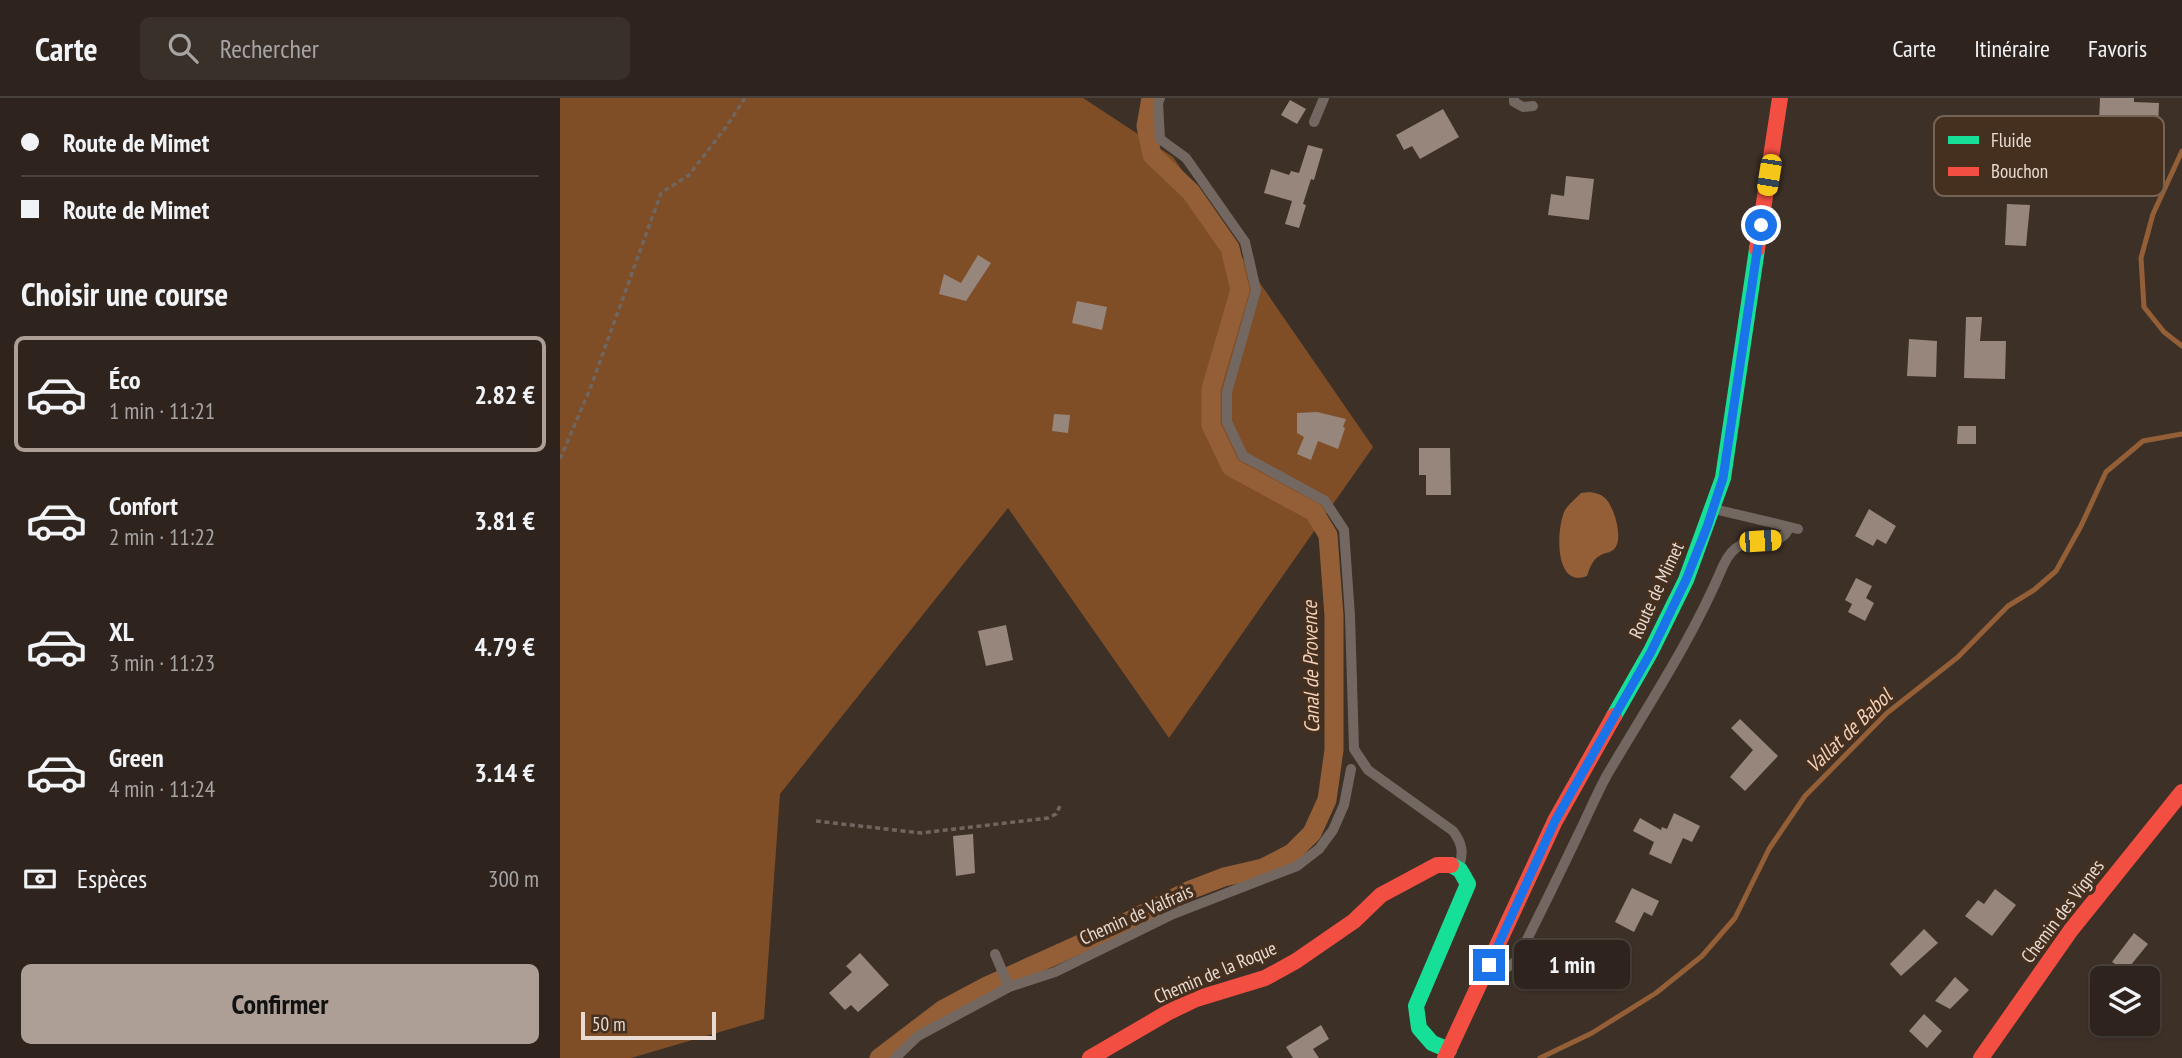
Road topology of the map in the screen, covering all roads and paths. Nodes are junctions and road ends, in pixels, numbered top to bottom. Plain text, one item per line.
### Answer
1 (745, 98) edge
2 (1160, 98) edge
3 (1324, 98) edge
4 (1514, 98) edge
5 (1780, 98) edge
6 (1533, 106) dead end
7 (1314, 122) dead end
8 (560, 460) edge
9 (1713, 509) junction
10 (1351, 769) dead end
11 (2182, 792) edge
12 (1060, 806) dead end
13 (816, 821) dead end
14 (1459, 867) junction
15 (996, 954) dead end
16 (1489, 965) junction
17 (1009, 986) junction
18 (1447, 1054) edge
19 (895, 1058) edge
20 (1090, 1058) edge
21 (1981, 1058) edge

1 - 8 path
2 - 14 lane
3 - 7 lane
4 - 6 lane
5 - 9 main road, Route de Mimet
9 - 16 main road, Route de Mimet
9 - 16 lane
10 - 17 lane, Chemin de Valfrais
11 - 21 main road, Chemin des Vignes
12 - 13 path
14 - 18 main road
14 - 20 main road, Chemin de la Roque
15 - 17 lane
16 - 18 main road, Route de Mimet
17 - 19 lane, Chemin de Valfrais

